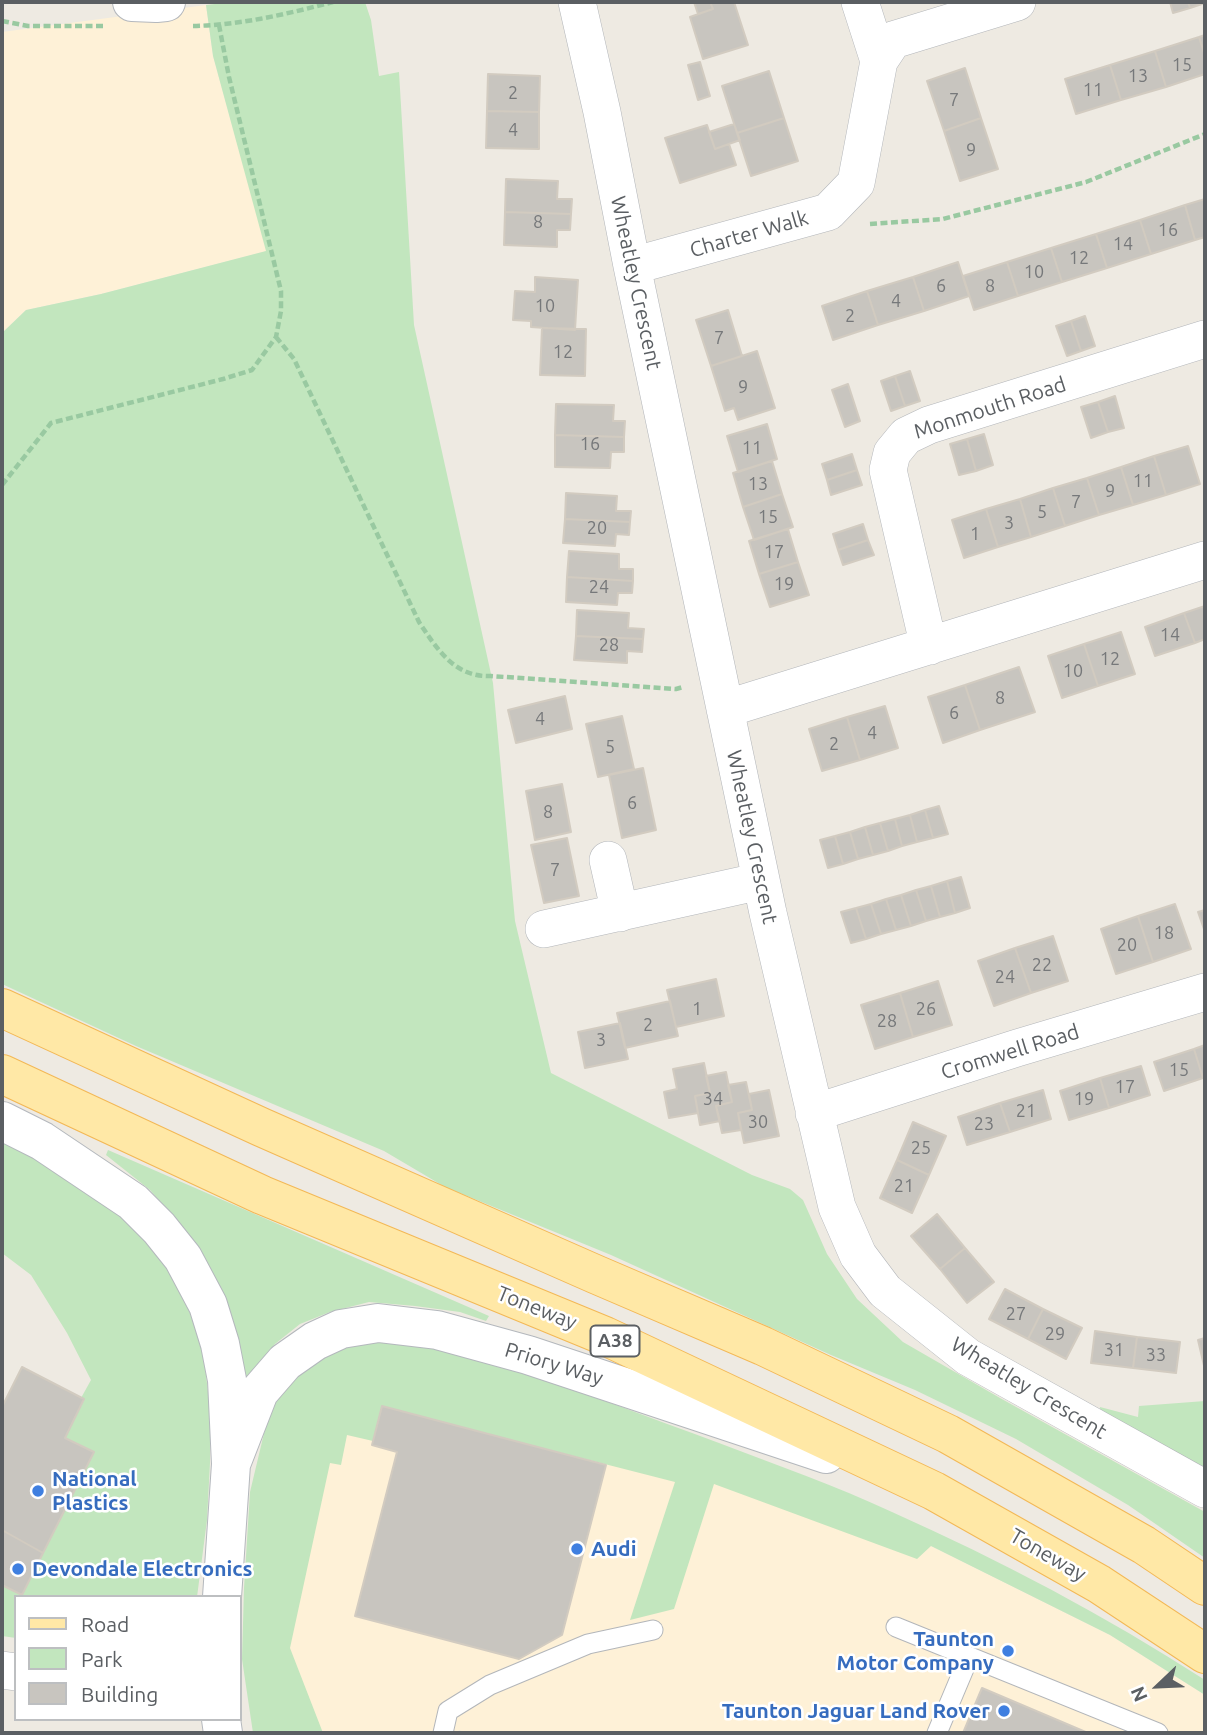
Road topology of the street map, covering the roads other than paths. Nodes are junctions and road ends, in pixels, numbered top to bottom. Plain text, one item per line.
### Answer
1 (132, 2) edge
2 (166, 2) edge
3 (577, 2) edge
4 (860, 2) edge
5 (1017, 2) edge
6 (879, 61) junction
7 (632, 266) junction
8 (1205, 339) edge
9 (1205, 560) edge
10 (930, 646) junction
11 (722, 693) junction
12 (608, 860) dead end
13 (761, 881) junction
14 (621, 913) junction
15 (544, 929) dead end
16 (1205, 992) edge
17 (2, 1007) edge
18 (2, 1074) edge
19 (814, 1113) junction
20 (2, 1121) edge
21 (231, 1464) junction
22 (1205, 1489) edge
23 (934, 1490) junction
24 (1205, 1586) edge
25 (222, 1595) edge
26 (896, 1627) dead end
27 (653, 1630) dead end
28 (1205, 1654) edge
29 (969, 1657) junction
30 (443, 1733) edge
31 (937, 1733) edge
32 (1158, 1733) edge

1 - 2 street
3 - 7 street, Wheatley Crescent
4 - 6 street, Charter Walk
5 - 6 street
6 - 7 street, Charter Walk
7 - 11 street, Wheatley Crescent
8 - 10 street, Monmouth Road
9 - 10 street
10 - 11 street
11 - 13 street, Wheatley Crescent
12 - 14 street
13 - 14 street
13 - 19 street, Wheatley Crescent
14 - 15 street
16 - 19 street, Cromwell Road
17 - 24 main road, A38
18 - 23 main road, Toneway / A38
19 - 22 street, Wheatley Crescent
20 - 21 street, Priory Way
21 - 23 street, Priory Way
21 - 25 street, Priory Way
23 - 28 main road, Toneway / A38
26 - 29 lane
27 - 30 lane
29 - 31 lane
29 - 32 lane

